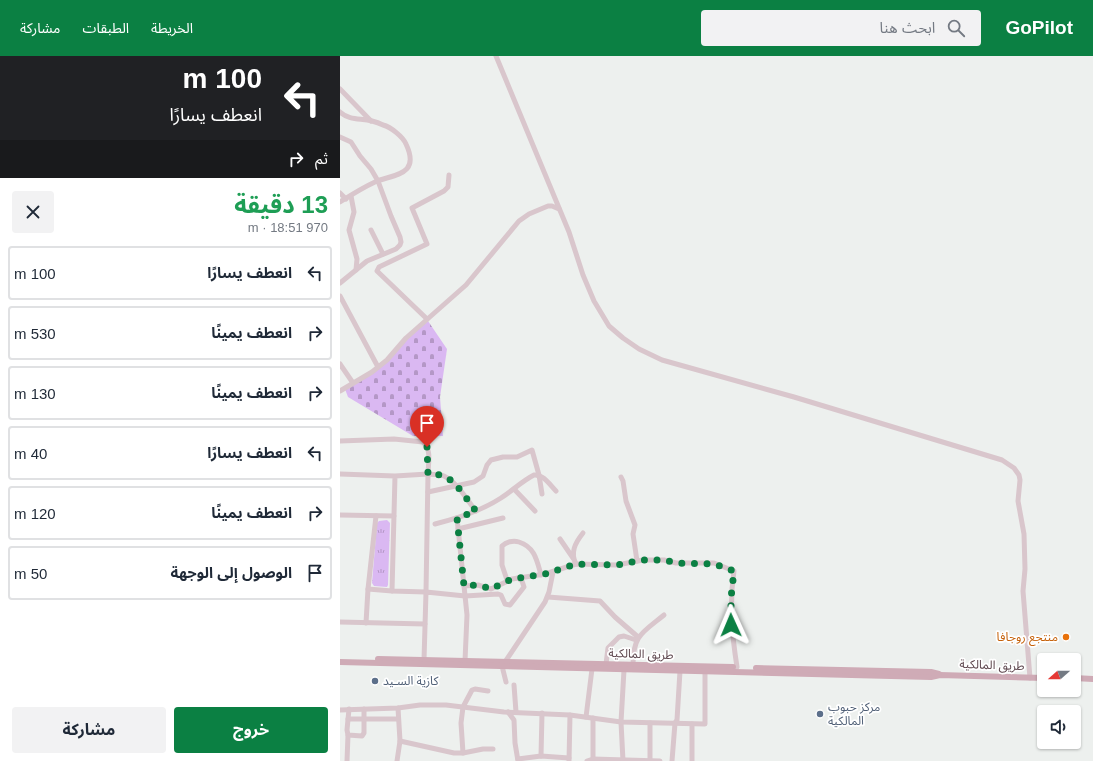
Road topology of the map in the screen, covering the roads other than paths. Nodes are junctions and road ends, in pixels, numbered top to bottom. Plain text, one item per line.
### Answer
1 (496, 56) edge
2 (340, 89) edge
3 (340, 112) edge
4 (371, 121) junction
5 (340, 137) edge
6 (449, 175) dead end
7 (378, 181) junction
8 (340, 193) edge
9 (351, 196) junction
10 (346, 199) junction
11 (340, 202) edge
12 (559, 209) junction
13 (371, 230) dead end
14 (383, 254) junction
15 (356, 270) junction
16 (340, 282) edge
17 (340, 296) edge
18 (427, 319) junction
19 (340, 364) edge
20 (378, 367) junction
21 (353, 383) junction
22 (340, 391) edge
23 (340, 441) edge
24 (340, 474) edge
25 (428, 474) junction
26 (539, 475) junction
27 (395, 476) junction
28 (621, 477) dead end
29 (456, 486) junction
30 (514, 489) junction
31 (556, 491) dead end
32 (428, 492) junction
33 (542, 494) dead end
34 (476, 511) junction
35 (535, 511) dead end
36 (340, 515) edge
37 (376, 516) junction
38 (394, 516) junction
39 (457, 518) junction
40 (503, 518) dead end
41 (435, 524) dead end
42 (458, 529) junction
43 (583, 534) dead end
44 (560, 539) dead end
45 (574, 559) junction
46 (636, 561) junction
47 (576, 564) junction
48 (552, 572) junction
49 (541, 575) junction
50 (518, 578) junction
51 (507, 580) junction
52 (464, 586) junction
53 (368, 589) junction
54 (392, 591) junction
55 (426, 592) junction
56 (465, 596) junction
57 (548, 597) junction
58 (664, 615) dead end
59 (340, 622) edge
60 (366, 623) junction
61 (425, 624) junction
62 (637, 638) junction
63 (340, 658) edge
64 (364, 660) junction
65 (465, 661) junction
66 (340, 662) edge
67 (424, 662) junction
68 (458, 663) junction
69 (503, 664) junction
70 (606, 664) junction
71 (555, 665) junction
72 (633, 665) junction
73 (737, 667) junction
74 (664, 668) junction
75 (592, 669) junction
76 (702, 669) junction
77 (624, 670) junction
78 (680, 671) junction
79 (832, 672) junction
80 (1030, 678) junction
81 (1037, 678) edge
82 (1081, 678) edge
83 (1093, 678) edge
84 (506, 682) dead end
85 (514, 685) dead end
86 (488, 691) dead end
87 (463, 707) junction
88 (398, 708) junction
89 (349, 709) junction
90 (364, 709) junction
91 (340, 710) edge
92 (508, 712) junction
93 (516, 712) junction
94 (542, 713) junction
95 (570, 715) junction
96 (586, 717) junction
97 (593, 718) junction
98 (348, 719) junction
99 (398, 719) junction
100 (365, 720) junction
101 (621, 722) junction
102 (650, 723) junction
103 (674, 723) junction
104 (692, 724) junction
105 (340, 730) edge
106 (347, 733) junction
107 (400, 741) junction
108 (493, 749) dead end
109 (463, 753) junction
110 (541, 756) junction
111 (518, 760) edge
112 (569, 760) edge
113 (593, 760) junction
114 (347, 761) edge
115 (397, 761) edge
116 (587, 761) edge
117 (623, 761) edge
118 (650, 761) edge
119 (660, 761) edge
120 (672, 761) edge
121 (692, 761) edge

1 - 12 street
2 - 4 street
3 - 4 street
4 - 7 street
5 - 7 street
6 - 18 street
7 - 9 street
7 - 14 street
8 - 10 street
9 - 10 street
9 - 15 street
10 - 11 street
12 - 18 street
12 - 80 street
13 - 14 street
14 - 15 street
15 - 16 street
17 - 20 street
18 - 20 street
19 - 21 street
20 - 21 street
21 - 22 street
23 - 25 street
24 - 27 street
25 - 27 street
25 - 29 street
25 - 32 street
26 - 29 street
26 - 30 street
26 - 31 street
26 - 33 street
27 - 38 street
28 - 46 street
29 - 32 street
29 - 34 street
30 - 34 street
30 - 35 street
32 - 55 street
34 - 39 street
36 - 37 street
37 - 38 street
37 - 53 street
38 - 54 street
39 - 41 street
39 - 42 street
40 - 42 street
42 - 52 street
43 - 45 street
44 - 45 street
45 - 47 street
46 - 47 street
46 - 73 street
47 - 48 street
48 - 49 street
48 - 57 street
49 - 50 street
49 - 51 street
50 - 51 street
50 - 56 street
51 - 52 street
52 - 56 street
53 - 54 street
53 - 60 street
54 - 55 street
55 - 56 street
55 - 61 street
56 - 65 street
57 - 62 street
57 - 69 street
58 - 62 street
59 - 60 street
60 - 61 street
61 - 67 street
62 - 70 street
62 - 72 street
63 - 64 main road, طريق المالكية
64 - 66 main road, طريق المالكية
64 - 67 main road, طريق المالكية
65 - 68 main road, طريق المالكية
65 - 69 main road, طريق المالكية
67 - 68 main road, طريق المالكية
68 - 69 main road, طريق المالكية
69 - 71 main road, طريق المالكية
69 - 84 street
70 - 71 main road, طريق المالكية
70 - 72 main road, طريق المالكية
71 - 75 main road, طريق المالكية
72 - 74 main road, طريق المالكية
73 - 76 main road, طريق المالكية
73 - 79 main road, طريق المالكية
74 - 76 main road, طريق المالكية
74 - 77 main road, طريق المالكية
74 - 78 main road, طريق المالكية
75 - 77 main road, طريق المالكية
75 - 96 street
76 - 78 main road, طريق المالكية
76 - 79 main road, طريق المالكية
76 - 104 street
77 - 101 street
78 - 103 street
79 - 80 main road, طريق المالكية
80 - 81 main road, طريق المالكية
82 - 83 main road
85 - 93 street
86 - 87 street
87 - 88 street
87 - 92 street
87 - 109 street
88 - 90 street
88 - 99 street
89 - 90 street
89 - 91 street
89 - 98 street
90 - 100 street
92 - 93 street
92 - 111 street
93 - 94 street
94 - 95 street
94 - 110 street
95 - 96 street
95 - 112 street
96 - 97 street
97 - 101 street
97 - 113 street
98 - 100 street
98 - 106 street
99 - 100 street
99 - 107 street
100 - 106 street
101 - 102 street
101 - 117 street
102 - 103 street
102 - 118 street
103 - 104 street
103 - 120 street
104 - 121 street
105 - 106 street
106 - 114 street
107 - 109 street
107 - 115 street
108 - 109 street
110 - 111 street
110 - 112 street
113 - 116 street
113 - 117 street
117 - 118 street
118 - 119 street

